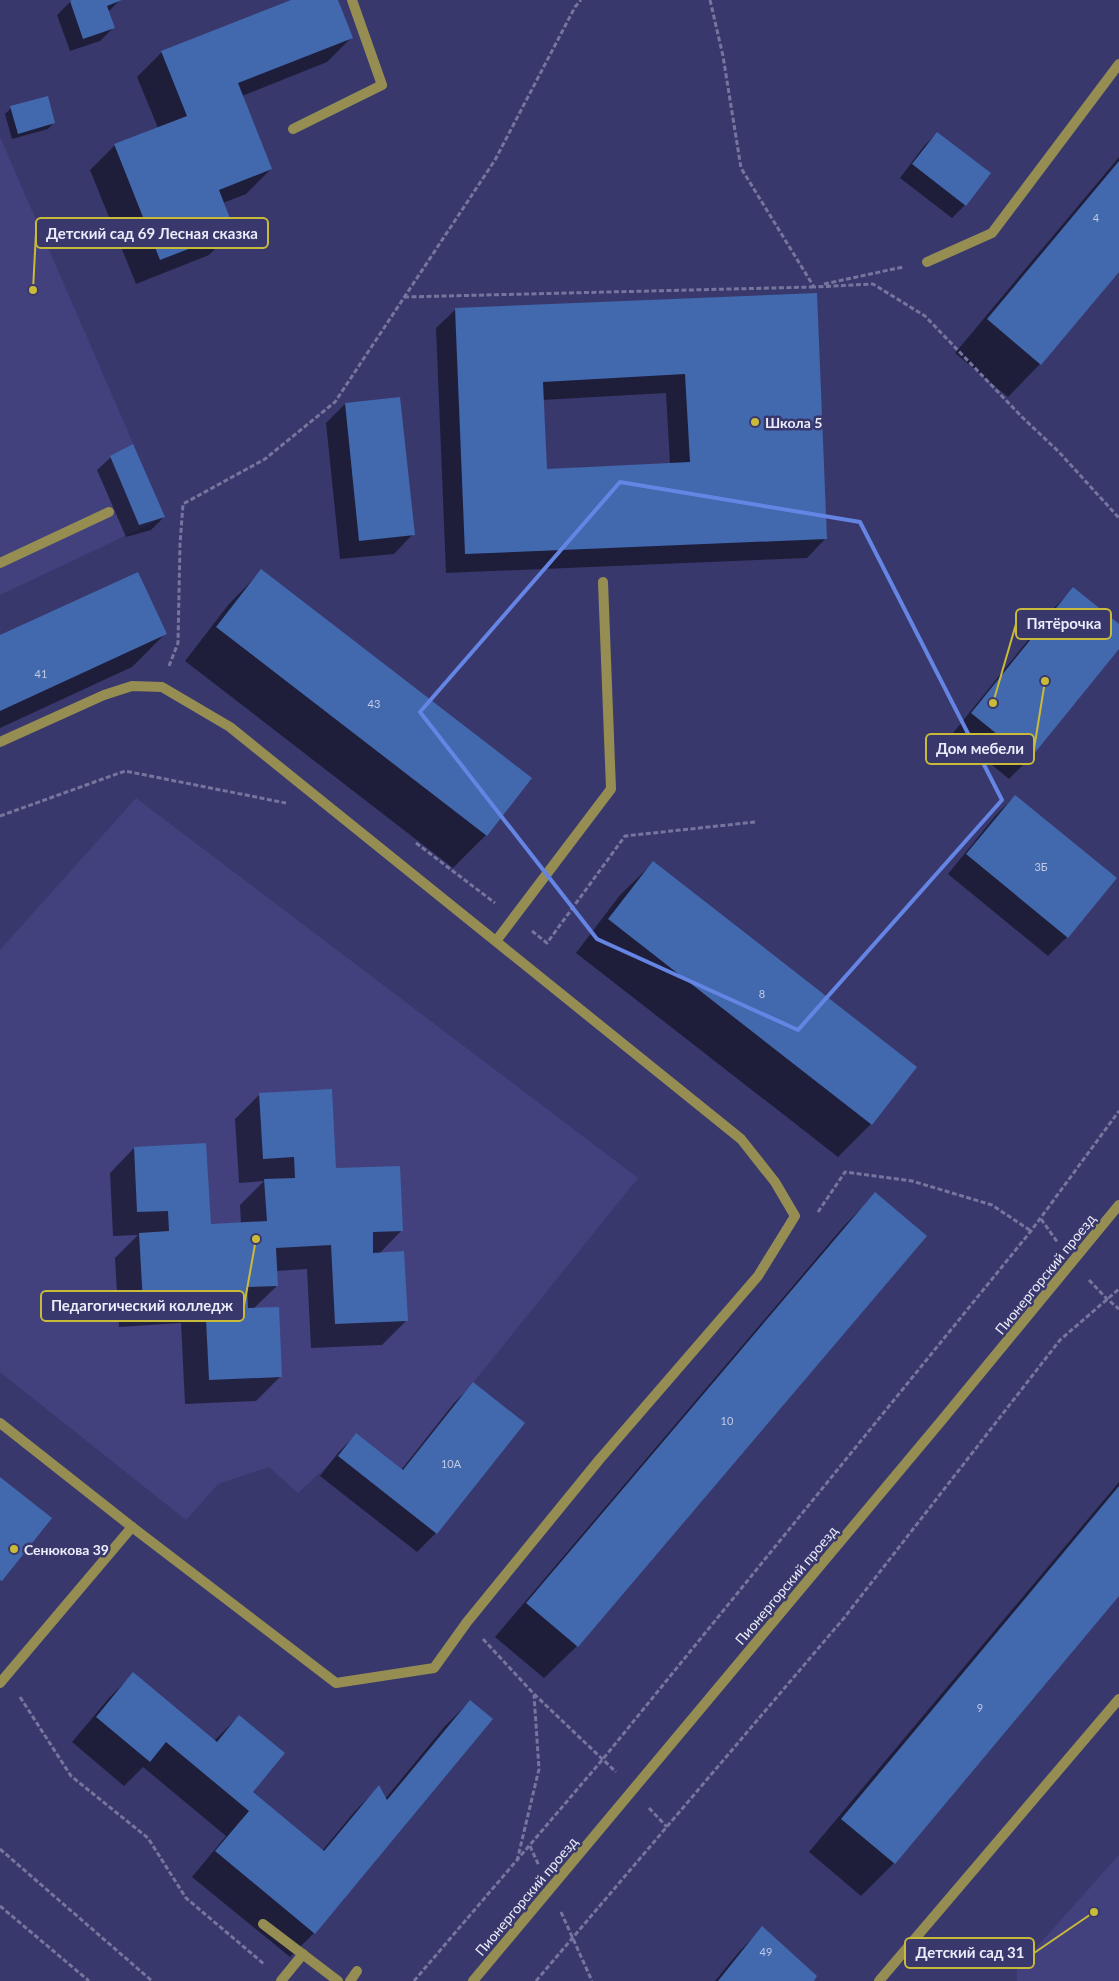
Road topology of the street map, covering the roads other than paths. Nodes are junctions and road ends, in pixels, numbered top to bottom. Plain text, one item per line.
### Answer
1 (352, 0) edge
2 (1119, 64) edge
3 (293, 130) dead end
4 (927, 262) road end
5 (109, 512) dead end
6 (0, 563) edge
7 (603, 582) dead end
8 (0, 742) edge
9 (496, 941) junction
10 (1119, 1206) edge
11 (0, 1423) edge
12 (132, 1527) junction
13 (3, 1680) edge
14 (1119, 1699) edge
15 (262, 1924) dead end
16 (303, 1954) junction
17 (357, 1971) dead end
18 (281, 1980) edge
19 (338, 1981) edge
20 (350, 1981) edge
21 (472, 1981) edge
22 (879, 1981) edge

1 - 3 street
2 - 4 street
5 - 6 street
7 - 9 street
8 - 9 street
9 - 12 street
10 - 21 street, Пионергорский проезд
11 - 12 street
12 - 13 street
14 - 22 street
15 - 16 street
16 - 18 street
16 - 19 street
17 - 20 street

